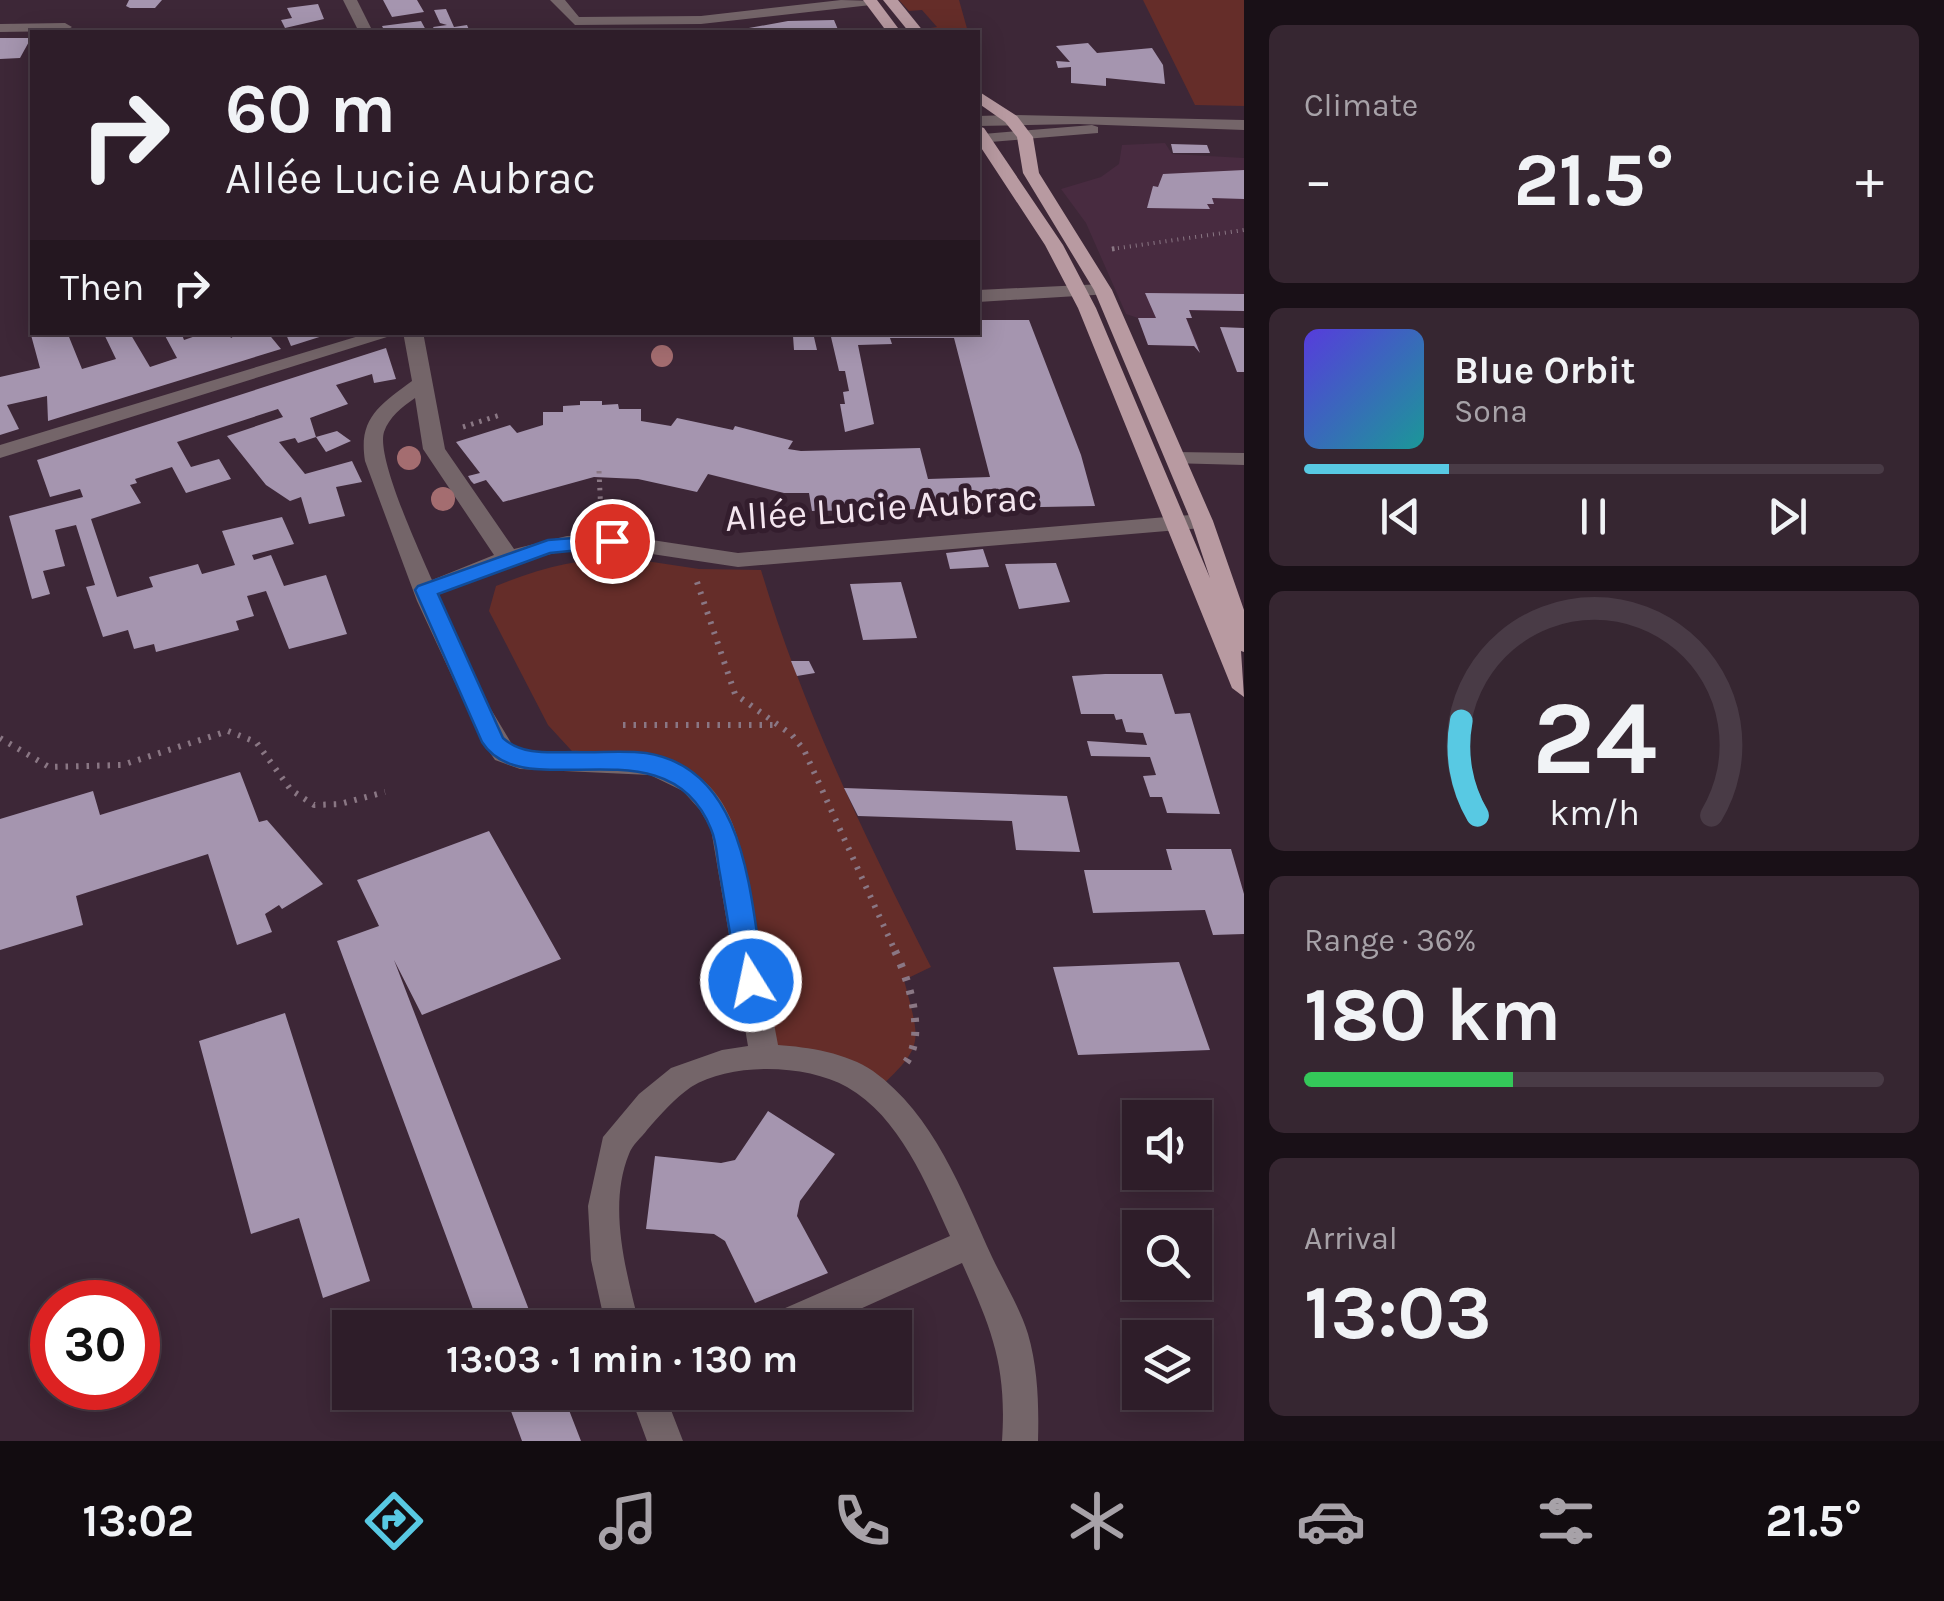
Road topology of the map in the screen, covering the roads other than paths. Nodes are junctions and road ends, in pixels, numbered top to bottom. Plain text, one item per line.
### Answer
1 (350, 0) edge
2 (557, 0) edge
3 (772, 0) edge
4 (890, 0) edge
5 (870, 1) edge
6 (850, 2) edge
7 (701, 20) junction
8 (0, 28) edge
9 (65, 28) dead end
10 (365, 30) edge
11 (892, 30) edge
12 (915, 30) edge
13 (980, 97) edge
14 (1011, 119) junction
15 (1156, 124) junction
16 (1244, 124) edge
17 (980, 130) edge
18 (980, 130) edge
19 (980, 132) edge
20 (1025, 137) junction
21 (1103, 290) junction
22 (1078, 291) junction
23 (980, 296) edge
24 (384, 335) edge
25 (413, 335) edge
26 (420, 384) junction
27 (0, 452) edge
28 (1176, 458) junction
29 (1244, 460) edge
30 (1202, 521) junction
31 (1174, 522) junction
32 (508, 558) junction
33 (426, 590) junction
34 (1244, 644) edge
35 (1244, 688) edge
36 (765, 1056) junction
37 (968, 1244) junction
38 (619, 1310) edge
39 (819, 1310) edge
40 (653, 1410) edge
41 (665, 1441) edge
42 (1020, 1441) edge

1 - 10 street
2 - 7 street
3 - 7 street
4 - 12 main road
5 - 6 street
5 - 11 main road
6 - 7 street
8 - 9 street
13 - 14 main road
14 - 15 street
14 - 17 street
14 - 20 main road
15 - 16 street
15 - 20 street
18 - 20 street
19 - 22 main road
20 - 21 main road
21 - 22 street
21 - 28 main road
22 - 23 street
22 - 31 main road
24 - 27 street
25 - 26 street
26 - 32 street
26 - 33 street
28 - 29 street
28 - 30 main road
30 - 31 street, Allée Lucie Aubrac
30 - 34 main road
31 - 32 street, Allée Lucie Aubrac
31 - 35 main road
32 - 33 street, Allée Lucie Aubrac
33 - 36 street
36 - 37 street
36 - 38 street
37 - 39 street
37 - 42 street
40 - 41 street

